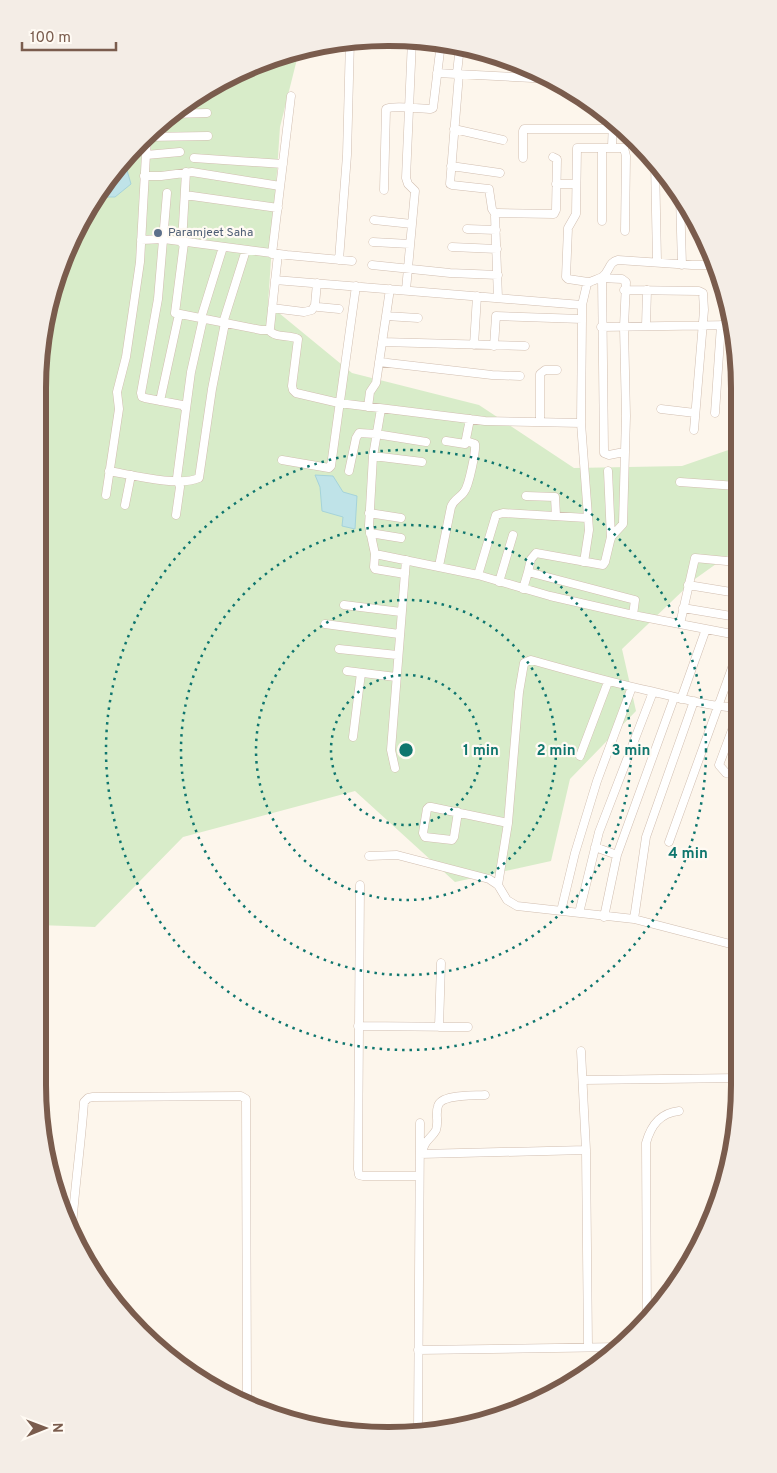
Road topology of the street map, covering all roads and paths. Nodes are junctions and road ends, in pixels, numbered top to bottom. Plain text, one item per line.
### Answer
1 (412, 47) edge
2 (350, 48) edge
3 (440, 50) edge
4 (459, 54) edge
5 (437, 73) junction
6 (458, 74) junction
7 (527, 76) edge
8 (291, 96) dead end
9 (409, 109) junction
10 (207, 113) dead end
11 (185, 114) edge
12 (454, 129) junction
13 (612, 129) edge
14 (613, 130) edge
15 (157, 136) edge
16 (208, 136) dead end
17 (502, 140) dead end
18 (146, 146) edge
19 (612, 147) junction
20 (602, 148) junction
21 (180, 152) dead end
22 (146, 154) junction
23 (553, 157) dead end
24 (194, 158) dead end
25 (523, 158) dead end
26 (283, 164) junction
27 (451, 166) junction
28 (186, 172) junction
29 (500, 173) dead end
30 (655, 174) edge
31 (144, 176) junction
32 (556, 184) junction
33 (575, 184) junction
34 (280, 186) junction
35 (384, 190) dead end
36 (167, 193) dead end
37 (185, 195) junction
38 (278, 208) junction
39 (680, 210) edge
40 (496, 215) junction
41 (374, 220) dead end
42 (602, 221) dead end
43 (412, 224) junction
44 (467, 229) dead end
45 (496, 230) junction
46 (625, 231) dead end
47 (164, 239) junction
48 (141, 240) junction
49 (373, 242) dead end
50 (183, 243) junction
51 (410, 244) junction
52 (223, 247) junction
53 (452, 247) dead end
54 (497, 249) junction
55 (246, 250) junction
56 (275, 254) junction
57 (339, 260) junction
58 (352, 261) dead end
59 (657, 262) junction
60 (372, 265) dead end
61 (682, 265) junction
62 (708, 265) edge
63 (407, 268) junction
64 (498, 275) junction
65 (602, 278) junction
66 (275, 280) junction
67 (588, 282) junction
68 (317, 283) junction
69 (356, 286) junction
70 (390, 289) junction
71 (406, 290) junction
72 (624, 290) junction
73 (647, 290) junction
74 (477, 296) junction
75 (498, 298) junction
76 (315, 305) junction
77 (582, 305) junction
78 (272, 308) junction
79 (339, 309) dead end
80 (179, 314) junction
81 (386, 316) junction
82 (418, 318) dead end
83 (202, 319) junction
84 (582, 319) junction
85 (224, 323) junction
86 (702, 325) junction
87 (721, 325) junction
88 (725, 325) edge
89 (646, 326) junction
90 (601, 327) junction
91 (624, 327) junction
92 (269, 330) junction
93 (382, 342) junction
94 (474, 345) junction
95 (494, 346) junction
96 (525, 346) dead end
97 (379, 362) junction
98 (557, 370) dead end
99 (520, 376) dead end
100 (160, 400) junction
101 (339, 403) junction
102 (368, 407) junction
103 (186, 408) junction
104 (381, 408) junction
105 (661, 409) dead end
106 (695, 413) junction
107 (715, 413) dead end
108 (470, 419) junction
109 (540, 422) junction
110 (581, 423) junction
111 (694, 430) dead end
112 (376, 434) junction
113 (466, 441) junction
114 (426, 442) dead end
115 (446, 442) dead end
116 (624, 452) junction
117 (372, 456) junction
118 (282, 460) dead end
119 (422, 462) dead end
120 (109, 471) junction
121 (608, 471) dead end
122 (349, 472) dead end
123 (131, 475) junction
124 (177, 480) junction
125 (680, 482) dead end
126 (731, 486) edge
127 (106, 496) dead end
128 (526, 496) dead end
129 (126, 505) dead end
130 (369, 513) junction
131 (176, 515) dead end
132 (556, 516) junction
133 (401, 518) dead end
134 (587, 518) junction
135 (370, 534) junction
136 (513, 535) dead end
137 (402, 538) dead end
138 (610, 538) junction
139 (375, 554) junction
140 (406, 560) junction
141 (731, 561) edge
142 (584, 562) junction
143 (439, 566) junction
144 (528, 572) junction
145 (405, 574) junction
146 (478, 575) junction
147 (499, 582) junction
148 (688, 584) junction
149 (523, 589) junction
150 (731, 592) edge
151 (344, 605) dead end
152 (683, 608) junction
153 (401, 612) junction
154 (633, 615) junction
155 (731, 615) edge
156 (325, 624) dead end
157 (680, 624) junction
158 (706, 629) junction
159 (399, 634) junction
160 (731, 634) edge
161 (339, 649) dead end
162 (397, 655) junction
163 (731, 671) edge
164 (347, 672) dead end
165 (361, 673) junction
166 (396, 677) junction
167 (608, 682) junction
168 (632, 687) junction
169 (653, 692) junction
170 (678, 699) junction
171 (694, 701) junction
172 (719, 706) junction
173 (731, 707) edge
174 (731, 733) edge
175 (353, 737) dead end
176 (580, 756) dead end
177 (395, 768) dead end
178 (731, 774) edge
179 (458, 812) junction
180 (508, 823) junction
181 (669, 842) dead end
182 (595, 846) junction
183 (617, 854) junction
184 (369, 856) dead end
185 (498, 885) junction
186 (360, 886) dead end
187 (561, 911) junction
188 (579, 913) junction
189 (604, 917) junction
190 (634, 919) junction
191 (731, 944) edge
192 (441, 963) dead end
193 (358, 1026) junction
194 (440, 1027) junction
195 (468, 1027) dead end
196 (581, 1050) dead end
197 (731, 1078) edge
198 (584, 1080) junction
199 (486, 1095) dead end
200 (679, 1111) dead end
201 (420, 1123) dead end
202 (586, 1150) junction
203 (422, 1154) junction
204 (419, 1176) junction
205 (73, 1216) edge
206 (647, 1309) edge
207 (588, 1346) junction
208 (608, 1347) edge
209 (418, 1350) junction
210 (247, 1396) edge
211 (418, 1425) edge

1 - 9 street
2 - 57 street
3 - 5 street
4 - 6 street
5 - 6 street
5 - 9 street
6 - 7 street
6 - 12 street
8 - 26 street
9 - 35 street
9 - 43 street
10 - 11 street
12 - 17 street
12 - 27 street
13 - 25 street
14 - 19 street
15 - 16 street
18 - 22 street
19 - 20 street
19 - 46 street
20 - 33 street
20 - 42 street
21 - 22 street
22 - 31 street
23 - 32 street
24 - 26 street
26 - 34 street
27 - 29 street
27 - 40 street
28 - 31 street
28 - 34 street
28 - 37 street
30 - 59 street
31 - 48 street
32 - 33 street
32 - 40 street
33 - 67 street
34 - 38 street
36 - 47 street
37 - 38 street
37 - 50 street
38 - 56 street
39 - 61 street
40 - 45 street
41 - 43 street
43 - 51 street
44 - 45 street
45 - 54 street
47 - 48 street
47 - 50 street
47 - 100 street
48 - 120 street
49 - 51 street
50 - 52 street
50 - 80 street
51 - 63 street
52 - 55 street
52 - 83 street
53 - 54 street
54 - 64 street
55 - 56 street
55 - 85 street
56 - 57 street
56 - 66 street
57 - 58 street
59 - 61 street
59 - 65 street
60 - 63 street
61 - 62 street
63 - 64 street
63 - 71 street
64 - 75 street
65 - 67 street
65 - 72 street
65 - 90 street
66 - 68 street
66 - 78 street
67 - 77 street
68 - 69 street
68 - 76 street
69 - 70 street
69 - 101 street
70 - 71 street
70 - 81 street
71 - 74 street
72 - 73 street
72 - 91 street
73 - 86 street
73 - 89 street
74 - 75 street
74 - 94 street
75 - 77 street
76 - 78 street
76 - 79 street
77 - 84 street
78 - 92 street
80 - 83 street
80 - 100 street
81 - 82 street
81 - 93 street
83 - 85 street
83 - 103 street
84 - 95 street
84 - 110 street
85 - 92 street
85 - 124 street
86 - 87 street
86 - 89 street
86 - 106 street
87 - 88 street
87 - 107 street
89 - 91 street
90 - 91 street
90 - 116 street
91 - 116 street
92 - 101 street
93 - 94 street
93 - 97 street
94 - 95 street
95 - 96 street
97 - 99 street
97 - 102 street
98 - 109 street
100 - 103 street
101 - 102 street
101 - 118 street
102 - 104 street
103 - 124 street
104 - 108 street
104 - 112 street
105 - 106 street
106 - 111 street
108 - 109 street
108 - 113 street
109 - 110 street
110 - 134 street
112 - 114 street
112 - 117 street
112 - 122 street
113 - 115 street
113 - 143 street
116 - 138 street
117 - 119 street
117 - 130 street
120 - 123 street
120 - 127 street
121 - 138 street
123 - 124 street
123 - 129 street
124 - 131 street
125 - 126 street
128 - 132 street
130 - 133 street
130 - 135 street
132 - 134 street
132 - 146 street
134 - 142 street
135 - 137 street
135 - 139 street
136 - 147 street
138 - 142 street
139 - 140 street
139 - 145 street
140 - 143 street
140 - 145 street
141 - 148 street
142 - 144 street
143 - 146 street
144 - 149 street
144 - 154 street
145 - 153 street
146 - 147 street
147 - 149 street
148 - 150 street
148 - 152 street
149 - 154 street
151 - 153 street
152 - 155 street
152 - 157 street
153 - 159 street
154 - 157 street
156 - 159 street
157 - 158 street
158 - 160 street
158 - 170 street
159 - 162 street
161 - 162 street
162 - 166 street
163 - 172 street
164 - 165 street
165 - 166 street
165 - 175 street
166 - 177 street
167 - 168 street
167 - 176 street
167 - 180 street
168 - 169 street
168 - 187 street
169 - 170 street
169 - 182 street
170 - 171 street
170 - 183 street
171 - 172 street
171 - 190 street
172 - 173 street
172 - 181 street
174 - 178 street
179 - 179 street
179 - 180 street
180 - 185 street
182 - 183 street
182 - 188 street
183 - 189 street
184 - 185 street
185 - 187 street
186 - 193 street
187 - 188 street
188 - 189 street
189 - 190 street
190 - 191 street
192 - 194 street
193 - 194 street
193 - 204 street
194 - 195 street
196 - 198 street
197 - 198 street
198 - 202 street
199 - 203 street
200 - 206 street
201 - 203 street
202 - 203 street
202 - 207 street
203 - 204 street
204 - 209 street
205 - 210 street
207 - 208 street
207 - 209 street
209 - 211 street

